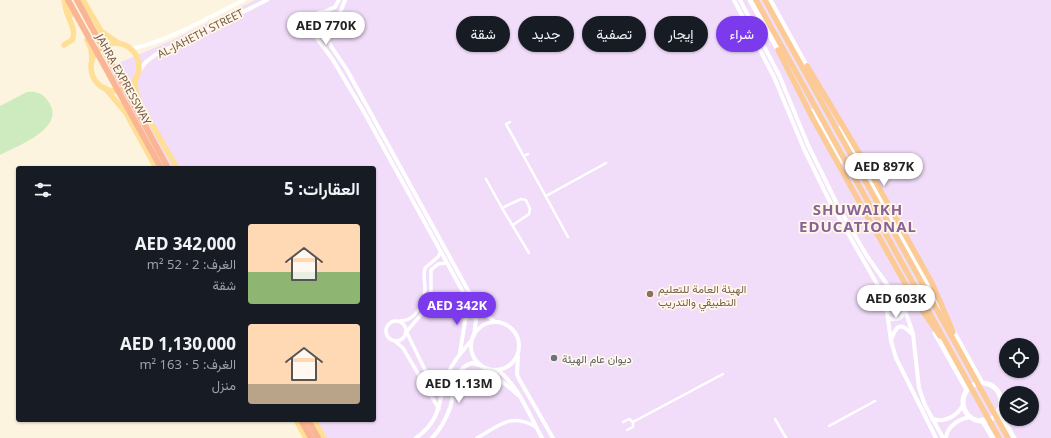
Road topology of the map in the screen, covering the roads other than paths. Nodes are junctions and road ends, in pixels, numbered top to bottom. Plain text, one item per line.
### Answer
1 (66, 0) edge
2 (77, 0) edge
3 (82, 0) edge
4 (244, 0) edge
5 (267, 0) edge
6 (339, 0) edge
7 (345, 0) edge
8 (734, 0) edge
9 (740, 0) edge
10 (750, 0) edge
11 (756, 0) edge
12 (765, 0) edge
13 (770, 0) edge
14 (326, 11) junction
15 (336, 23) junction
16 (314, 34) junction
17 (330, 36) junction
18 (118, 43) junction
19 (64, 45) dead end
20 (131, 49) junction
21 (778, 50) junction
22 (92, 61) junction
23 (807, 66) junction
24 (138, 72) junction
25 (135, 79) junction
26 (779, 82) junction
27 (105, 88) junction
28 (784, 94) junction
29 (510, 122) dead end
30 (528, 154) dead end
31 (524, 156) junction
32 (606, 163) dead end
33 (155, 166) edge
34 (160, 166) edge
35 (167, 166) edge
36 (176, 166) edge
37 (486, 178) dead end
38 (407, 179) junction
39 (403, 182) junction
40 (546, 196) junction
41 (502, 208) junction
42 (513, 225) junction
43 (568, 237) dead end
44 (441, 251) junction
45 (530, 253) dead end
46 (450, 257) junction
47 (446, 261) junction
48 (468, 301) junction
49 (905, 310) junction
50 (888, 318) junction
51 (400, 321) junction
52 (495, 322) junction
53 (407, 332) junction
54 (913, 334) junction
55 (473, 338) junction
56 (395, 341) junction
57 (890, 341) junction
58 (959, 349) junction
59 (460, 352) junction
60 (518, 353) junction
61 (953, 354) junction
62 (483, 366) junction
63 (493, 370) junction
64 (723, 374) dead end
65 (446, 379) junction
66 (982, 383) junction
67 (967, 390) junction
68 (518, 395) junction
69 (453, 398) junction
70 (875, 401) dead end
71 (964, 405) junction
72 (439, 409) junction
73 (998, 410) junction
74 (971, 417) junction
75 (932, 418) junction
76 (775, 419) dead end
77 (982, 420) junction
78 (297, 422) edge
79 (302, 422) edge
80 (309, 422) edge
81 (315, 422) edge
82 (623, 422) dead end
83 (633, 422) junction
84 (545, 425) junction
85 (829, 426) dead end
86 (537, 428) junction
87 (628, 430) dead end
88 (306, 438) edge
89 (311, 438) edge
90 (318, 438) edge
91 (324, 438) edge
92 (416, 438) edge
93 (432, 438) edge
94 (477, 438) edge
95 (542, 438) edge
96 (553, 438) edge
97 (786, 438) edge
98 (936, 438) edge
99 (944, 438) edge
100 (993, 438) edge
101 (999, 438) edge
102 (1008, 438) edge
103 (1014, 438) edge

1 - 19 main road
1 - 22 main road
1 - 34 highway, JAHRA EXPRESSWAY
2 - 35 highway, JAHRA EXPRESSWAY
3 - 18 main road
4 - 20 street, AL-JAHETH STREET
5 - 24 street, AL-JAHETH STREET
6 - 14 street
7 - 15 street
8 - 26 street
9 - 26 street
10 - 21 main road
11 - 61 highway
12 - 58 highway
13 - 23 main road
14 - 15 street
14 - 16 street
15 - 17 street
16 - 17 street
16 - 39 street
17 - 38 street
18 - 20 main road
18 - 22 main road
20 - 24 main road
21 - 61 highway
21 - 67 main road
22 - 27 main road
23 - 58 highway
23 - 66 main road
24 - 25 main road
25 - 27 main road
25 - 36 main road
26 - 28 street
27 - 33 main road
28 - 49 street
28 - 50 street
29 - 31 street
30 - 31 street
31 - 40 street
32 - 40 street
37 - 41 street
38 - 39 street
38 - 46 street
39 - 44 street
40 - 43 street
41 - 42 street
41 - 42 street
42 - 45 street
44 - 47 street
44 - 51 street
46 - 47 street
46 - 52 street
47 - 48 street
47 - 53 street
48 - 55 street
48 - 59 street
49 - 50 street
49 - 54 street
50 - 57 street
51 - 53 street
51 - 56 street
52 - 55 street
52 - 60 street
53 - 56 street
53 - 65 street
54 - 57 street
54 - 75 street
55 - 59 street
55 - 62 street
56 - 72 street
57 - 98 street
58 - 102 highway
59 - 65 street
60 - 63 street
60 - 84 street
61 - 101 highway
62 - 63 street
62 - 69 street
63 - 68 street
64 - 83 street
65 - 72 street
66 - 67 main road
66 - 73 main road
67 - 71 main road
68 - 69 street
68 - 86 street
69 - 93 street
70 - 85 street
71 - 74 main road
71 - 75 street
72 - 92 street
73 - 77 main road
73 - 103 main road
74 - 77 main road
74 - 99 street
75 - 99 street
76 - 97 street
77 - 100 main road
78 - 88 main road
79 - 89 highway
80 - 90 highway
81 - 91 main road
82 - 83 street
83 - 87 street
84 - 86 street
84 - 96 street
86 - 94 street
86 - 95 street

